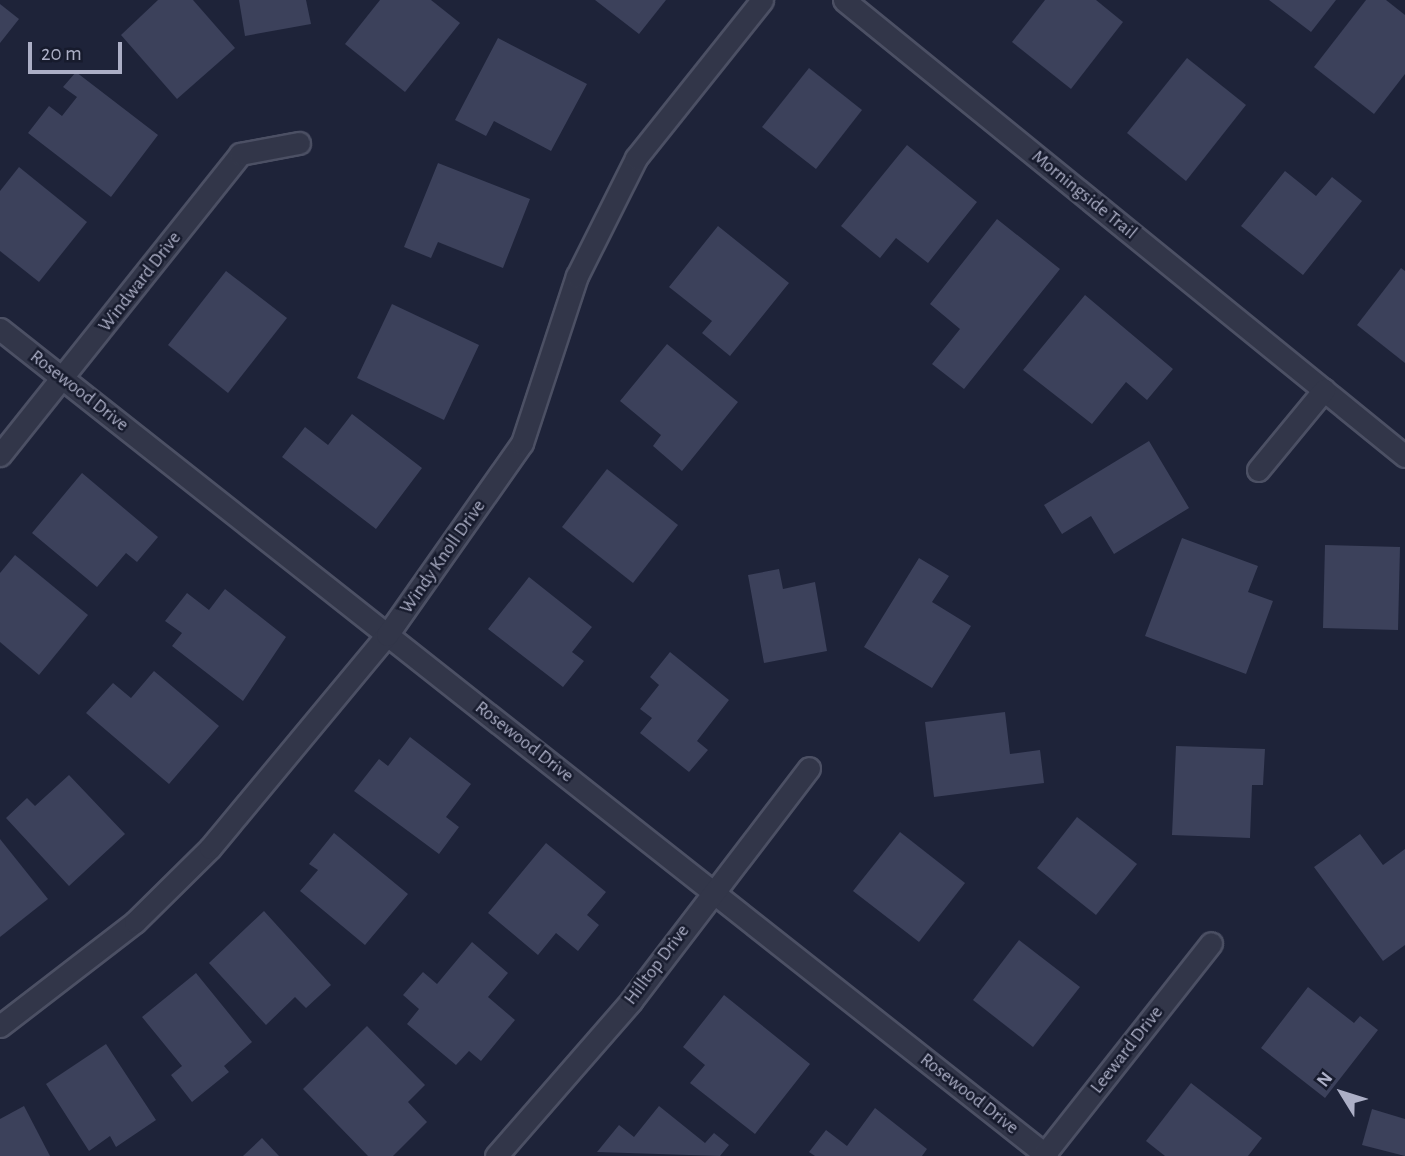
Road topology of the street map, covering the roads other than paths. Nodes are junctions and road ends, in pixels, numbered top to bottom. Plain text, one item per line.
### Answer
1 (762, 0) edge
2 (844, 0) edge
3 (299, 143) dead end
4 (0, 329) edge
5 (64, 379) junction
6 (1324, 390) junction
7 (0, 454) edge
8 (1405, 456) edge
9 (1258, 470) dead end
10 (387, 635) junction
11 (809, 768) dead end
12 (712, 891) junction
13 (1211, 943) dead end
14 (0, 1026) edge
15 (1045, 1155) edge
16 (496, 1156) edge

1 - 10 street, Windy Knoll Drive
2 - 6 street, Morningside Trail
3 - 5 street, Windward Drive
4 - 5 street, Rosewood Drive
5 - 7 street, Windward Drive
5 - 10 street, Rosewood Drive
6 - 8 street, Morningside Trail
6 - 9 street
10 - 12 street, Rosewood Drive
10 - 14 street, Windy Knoll Drive
11 - 12 street, Hilltop Drive
12 - 15 street, Rosewood Drive
12 - 16 street, Hilltop Drive
13 - 15 street, Leeward Drive

